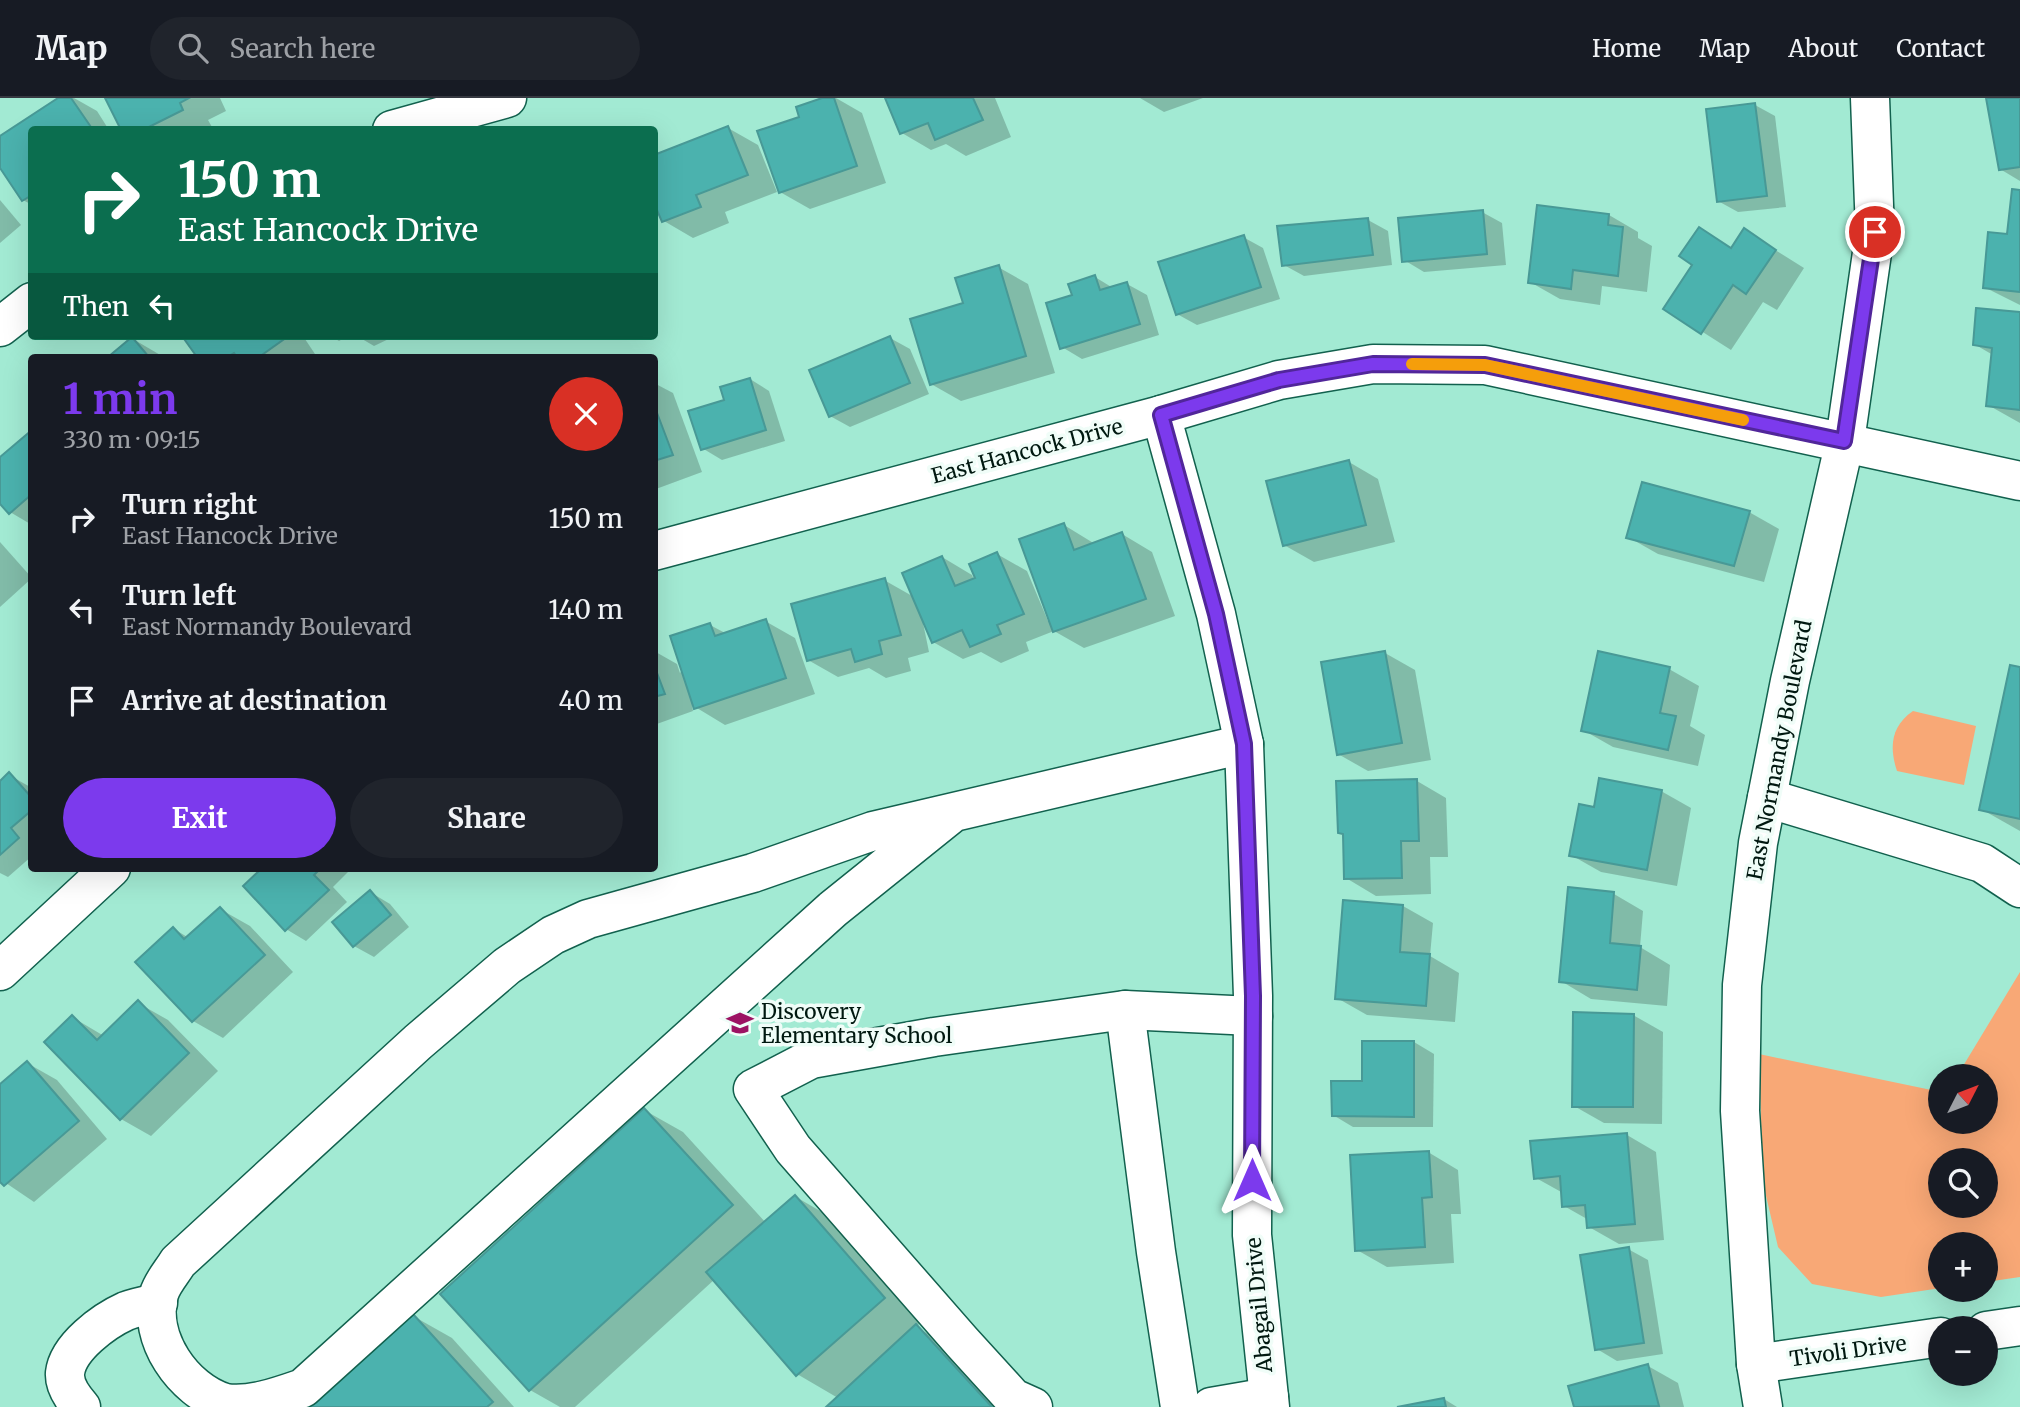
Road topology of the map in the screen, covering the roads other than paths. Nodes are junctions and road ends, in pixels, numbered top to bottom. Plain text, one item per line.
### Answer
1 (507, 98) edge
2 (1870, 98) edge
3 (406, 126) edge
4 (28, 305) edge
5 (0, 327) edge
6 (1161, 415) junction
7 (1844, 441) junction
8 (2020, 481) edge
9 (658, 550) edge
10 (1244, 744) junction
11 (1767, 798) junction
12 (950, 815) junction
13 (107, 872) edge
14 (2020, 888) edge
15 (0, 971) edge
16 (1125, 1010) junction
17 (1253, 1016) junction
18 (158, 1303) junction
19 (2020, 1326) edge
20 (1998, 1329) edge
21 (1928, 1340) edge
22 (1756, 1364) junction
23 (1269, 1402) edge
24 (81, 1407) edge
25 (1033, 1407) edge
26 (1180, 1407) edge
27 (1211, 1407) edge
28 (1763, 1407) edge

1 - 3 street
2 - 7 street, East Normandy Boulevard
4 - 5 street
6 - 7 street, East Hancock Drive
6 - 9 street, East Hancock Drive
6 - 10 street, Abagail Drive
7 - 8 street, East Hancock Drive
7 - 11 street, East Normandy Boulevard
10 - 12 street
10 - 17 street, Abagail Drive
11 - 14 street
11 - 22 street, East Normandy Boulevard
12 - 18 street
12 - 18 street
13 - 15 street
16 - 17 street
16 - 25 street
16 - 26 street
17 - 23 street, Abagail Drive
18 - 24 street
19 - 20 street
21 - 22 street, Tivoli Drive
22 - 28 street, East Normandy Boulevard
23 - 27 street

